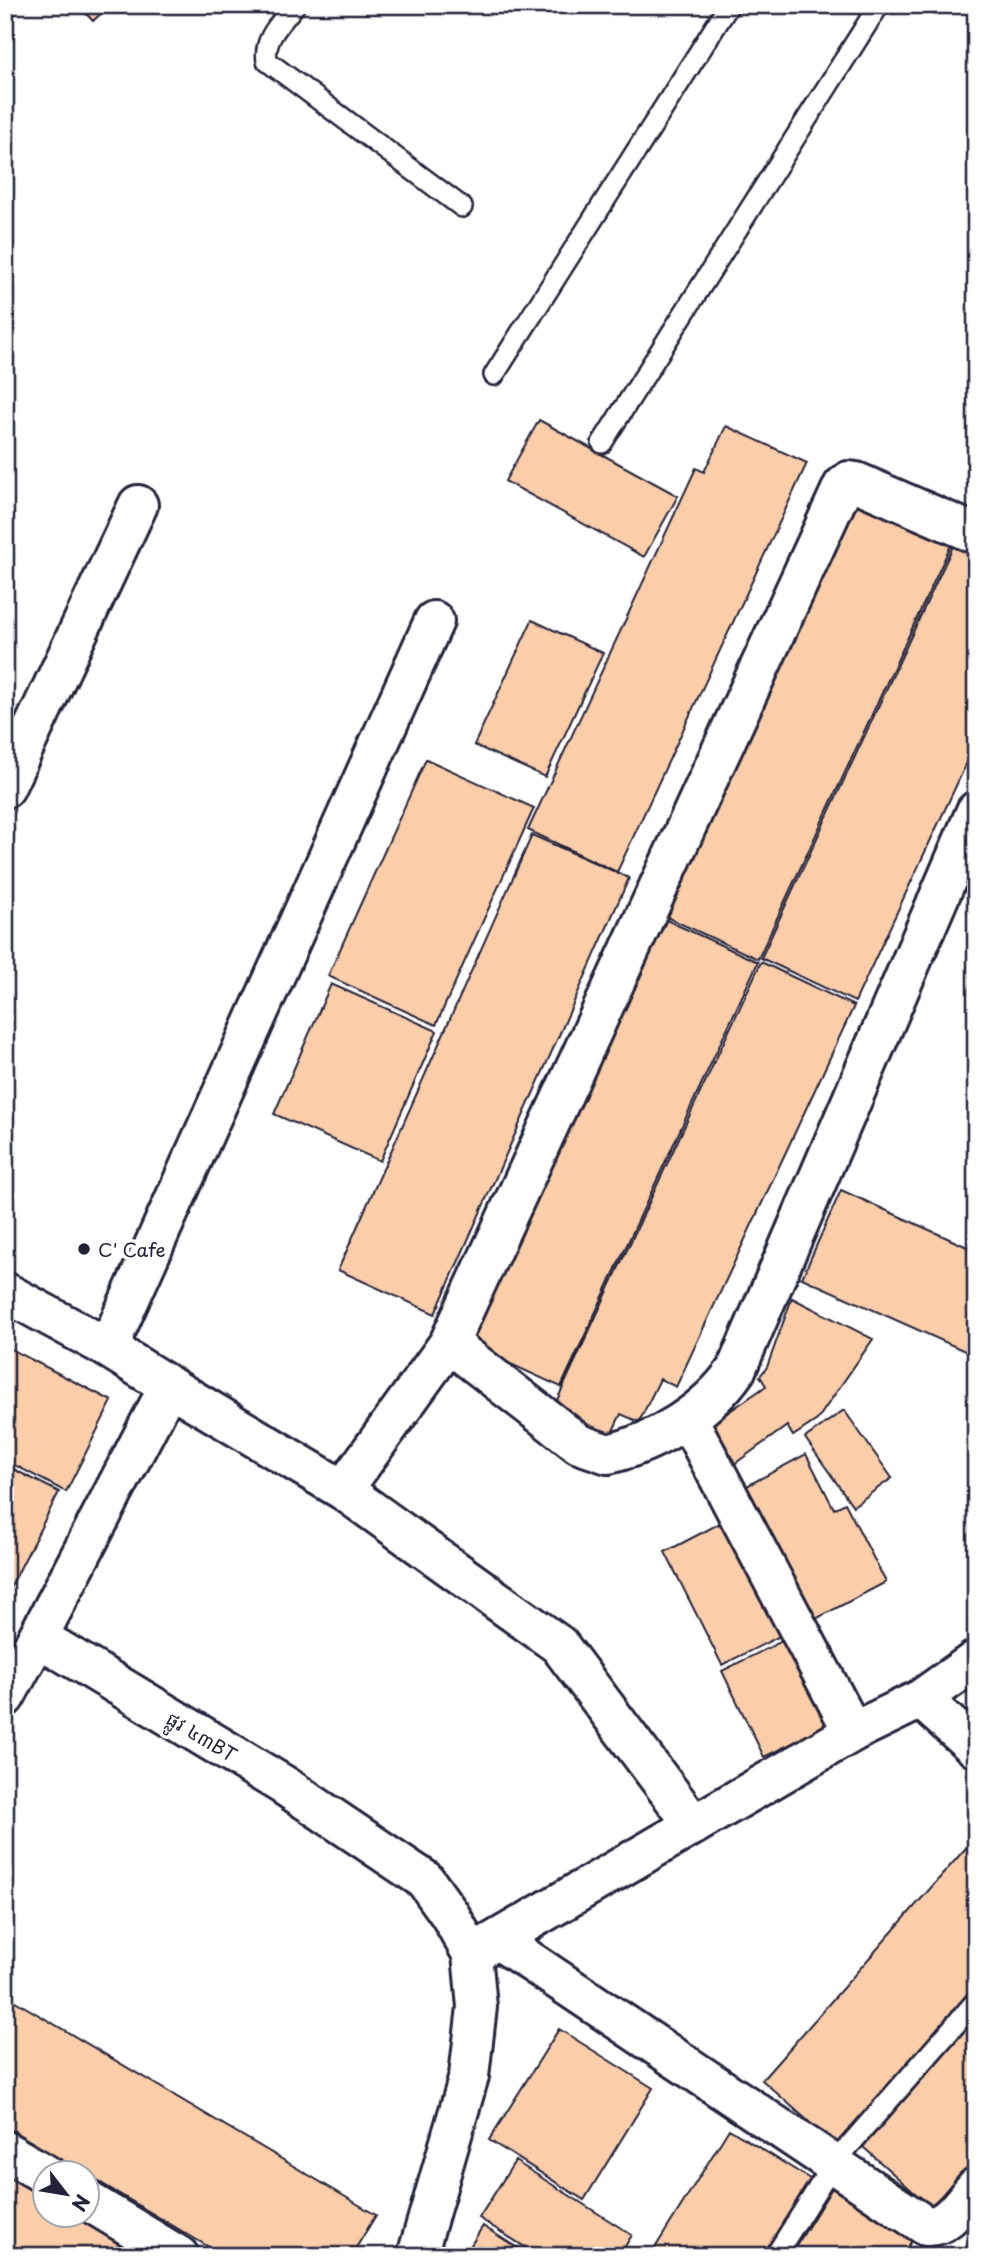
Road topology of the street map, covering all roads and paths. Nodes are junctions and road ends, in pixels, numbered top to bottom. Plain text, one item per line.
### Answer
1 (295, 5) edge
2 (729, 5) edge
3 (879, 5) edge
4 (462, 206) dead end
5 (494, 375) dead end
6 (602, 443) dead end
7 (138, 505) dead end
8 (976, 534) edge
9 (434, 621) dead end
10 (5, 788) edge
11 (976, 811) edge
12 (5, 1292) edge
13 (449, 1343) junction
14 (108, 1348) junction
15 (169, 1386) junction
16 (688, 1419) junction
17 (343, 1490) junction
18 (38, 1637) junction
19 (976, 1660) edge
20 (5, 1697) edge
21 (921, 1699) junction
22 (853, 1732) junction
23 (976, 1748) edge
24 (694, 1825) junction
25 (486, 1947) junction
26 (976, 2001) edge
27 (5, 2151) edge
28 (834, 2164) junction
29 (32, 2167) edge
30 (976, 2187) edge
31 (102, 2210) edge
32 (178, 2256) edge
33 (417, 2256) edge
34 (775, 2256) edge

1 - 4 lane
2 - 5 lane
3 - 6 lane
7 - 10 street
8 - 13 street
9 - 14 street
11 - 16 street
12 - 14 street
13 - 16 street
13 - 17 street
14 - 15 street
15 - 17 street
15 - 18 street
16 - 22 street
17 - 24 street
18 - 20 street
18 - 25 street, ផ្លូវ ៤៣BT
19 - 21 street
21 - 22 street
21 - 23 street
22 - 24 street
24 - 25 street
25 - 28 street
25 - 33 street, ផ្លូវ ៤៣BT
26 - 28 lane
27 - 29 street
28 - 30 street
28 - 34 lane
31 - 32 street

